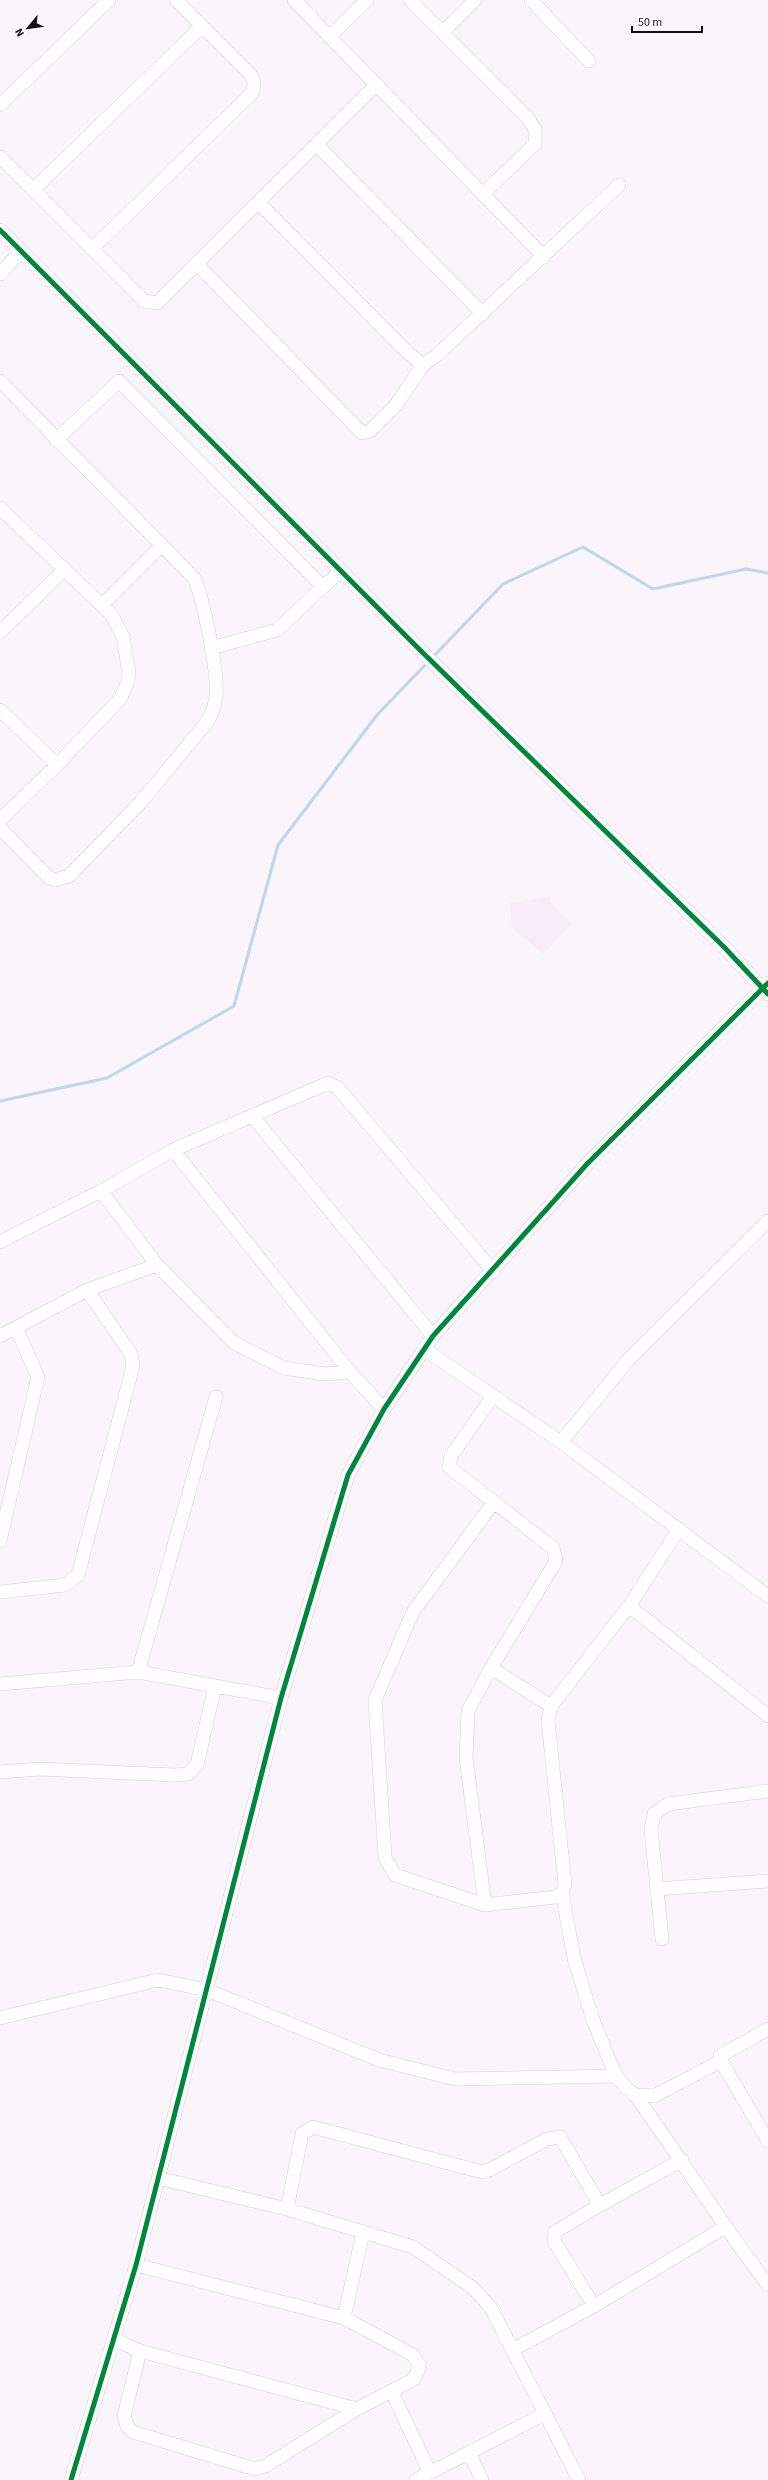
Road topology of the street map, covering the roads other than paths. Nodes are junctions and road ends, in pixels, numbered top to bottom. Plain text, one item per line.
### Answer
1 (109, 0) edge
2 (176, 0) edge
3 (294, 0) edge
4 (367, 0) edge
5 (410, 0) edge
6 (475, 0) edge
7 (531, 0) edge
8 (202, 26) junction
9 (443, 32) junction
10 (330, 36) junction
11 (589, 61) dead end
12 (376, 85) junction
13 (0, 105) edge
14 (317, 145) junction
15 (0, 158) edge
16 (619, 185) dead end
17 (34, 189) junction
18 (484, 193) junction
19 (259, 203) junction
20 (0, 230) edge
21 (92, 249) junction
22 (21, 251) junction
23 (544, 257) junction
24 (197, 264) junction
25 (0, 274) edge
26 (483, 314) junction
27 (423, 365) junction
28 (3, 389) edge
29 (56, 440) junction
30 (1, 511) edge
31 (161, 546) junction
32 (65, 569) junction
33 (341, 571) junction
34 (323, 587) junction
35 (102, 605) junction
36 (0, 632) edge
37 (211, 648) junction
38 (0, 710) edge
39 (57, 765) junction
40 (0, 820) edge
41 (0, 828) edge
42 (766, 988) edge
43 (253, 1117) junction
44 (173, 1150) junction
45 (101, 1190) junction
46 (768, 1221) edge
47 (0, 1242) edge
48 (157, 1265) junction
49 (493, 1271) junction
50 (87, 1290) junction
51 (16, 1328) junction
52 (0, 1336) edge
53 (433, 1336) junction
54 (424, 1349) junction
55 (350, 1372) junction
56 (493, 1396) junction
57 (216, 1397) dead end
58 (384, 1409) junction
59 (561, 1442) junction
60 (494, 1502) junction
61 (679, 1529) junction
62 (0, 1541) edge
63 (0, 1592) edge
64 (768, 1596) edge
65 (629, 1606) junction
66 (491, 1668) junction
67 (138, 1672) junction
68 (0, 1684) edge
69 (215, 1686) junction
70 (281, 1698) junction
71 (551, 1706) junction
72 (768, 1716) edge
73 (0, 1772) edge
74 (768, 1791) edge
75 (768, 1881) edge
76 (657, 1889) junction
77 (562, 1893) junction
78 (485, 1905) junction
79 (662, 1939) dead end
80 (207, 1990) junction
81 (0, 2018) edge
82 (768, 2029) edge
83 (721, 2061) junction
84 (616, 2076) junction
85 (635, 2095) junction
86 (768, 2141) edge
87 (682, 2160) junction
88 (158, 2178) junction
89 (600, 2205) junction
90 (286, 2209) junction
91 (725, 2227) junction
92 (363, 2232) junction
93 (136, 2265) junction
94 (768, 2285) edge
95 (594, 2306) junction
96 (344, 2318) junction
97 (115, 2340) junction
98 (512, 2350) junction
99 (140, 2351) junction
100 (392, 2392) junction
101 (358, 2409) junction
102 (544, 2414) junction
103 (469, 2453) junction
104 (430, 2473) junction
105 (70, 2480) edge
106 (416, 2480) edge
107 (482, 2480) edge
108 (579, 2480) edge

1 - 13 street
2 - 8 street
3 - 10 street
4 - 10 street
5 - 9 street
6 - 9 street
7 - 11 street
8 - 17 street
8 - 21 street
9 - 18 street
10 - 12 street
12 - 14 street
12 - 18 street
14 - 19 street
14 - 26 street
15 - 17 street
16 - 23 street
17 - 21 street
18 - 23 street
19 - 24 street
19 - 27 street
20 - 22 street
21 - 24 street
22 - 25 street
22 - 33 street
23 - 26 street
24 - 27 street
26 - 27 street
28 - 29 street
29 - 31 street
29 - 34 street
30 - 32 street
31 - 35 street
31 - 37 street
32 - 35 street
32 - 36 street
33 - 34 street
33 - 42 street
34 - 37 street
35 - 39 street
37 - 41 street
38 - 39 street
39 - 40 street
42 - 49 street
43 - 44 street
43 - 49 street
43 - 53 street
44 - 45 street
44 - 55 street
45 - 47 street
45 - 48 street
46 - 59 street
48 - 50 street
48 - 55 street
49 - 53 street
50 - 51 street
50 - 63 street
51 - 52 street
51 - 62 street
53 - 54 street
54 - 56 street
54 - 58 street
55 - 58 street
56 - 59 street
56 - 60 street
57 - 67 street
58 - 70 street
59 - 61 street
60 - 66 street
60 - 78 street
61 - 64 street
61 - 65 street
65 - 71 street
65 - 72 street
66 - 71 street
66 - 78 street
67 - 68 street
67 - 69 street
69 - 70 street
69 - 73 street
70 - 80 street
71 - 77 street
74 - 76 street
75 - 76 street
76 - 79 street
77 - 78 street
77 - 84 street
80 - 81 street
80 - 84 street
80 - 88 street
82 - 83 street
83 - 85 street
83 - 86 street
84 - 85 street
85 - 87 street
87 - 89 street
87 - 91 street
88 - 90 street
88 - 93 street
89 - 90 street
89 - 95 street
90 - 92 street
91 - 94 street
91 - 95 street
92 - 96 street
92 - 98 street
93 - 96 street
93 - 97 street
95 - 98 street
96 - 100 street
97 - 99 street
97 - 105 street
98 - 102 street
99 - 101 street
99 - 101 street
100 - 101 street
100 - 104 street
102 - 103 street
102 - 108 street
103 - 104 street
103 - 107 street
104 - 106 street

